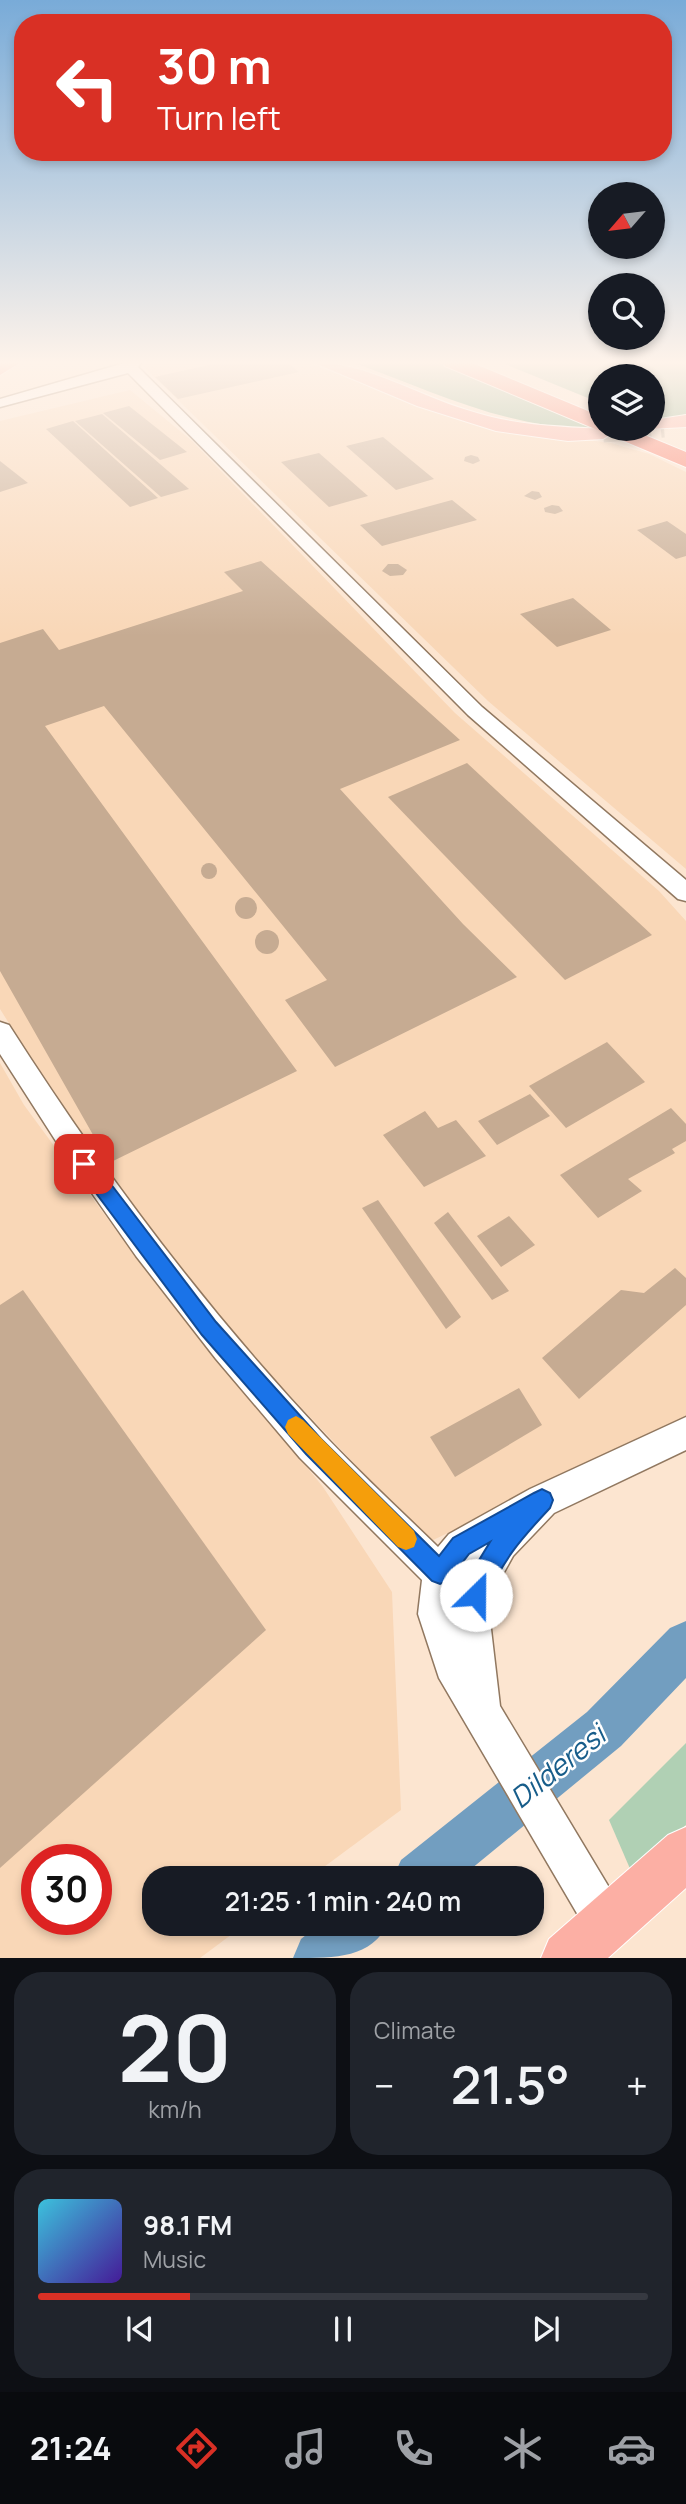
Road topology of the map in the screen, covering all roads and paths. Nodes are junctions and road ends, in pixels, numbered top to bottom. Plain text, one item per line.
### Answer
1 (220, 453) edge
2 (670, 453) tunnel mouth
3 (686, 460) edge
4 (686, 893) edge
5 (0, 1032) edge
6 (686, 1433) edge
7 (542, 1500) junction
8 (440, 1573) junction
9 (483, 1713) junction
10 (686, 1853) edge
11 (597, 1905) junction
12 (568, 1958) edge

1 - 4 street
2 - 3 highway
5 - 8 street
6 - 7 street
7 - 8 street
7 - 9 street
8 - 9 street
9 - 11 street
10 - 11 main road
11 - 12 main road

